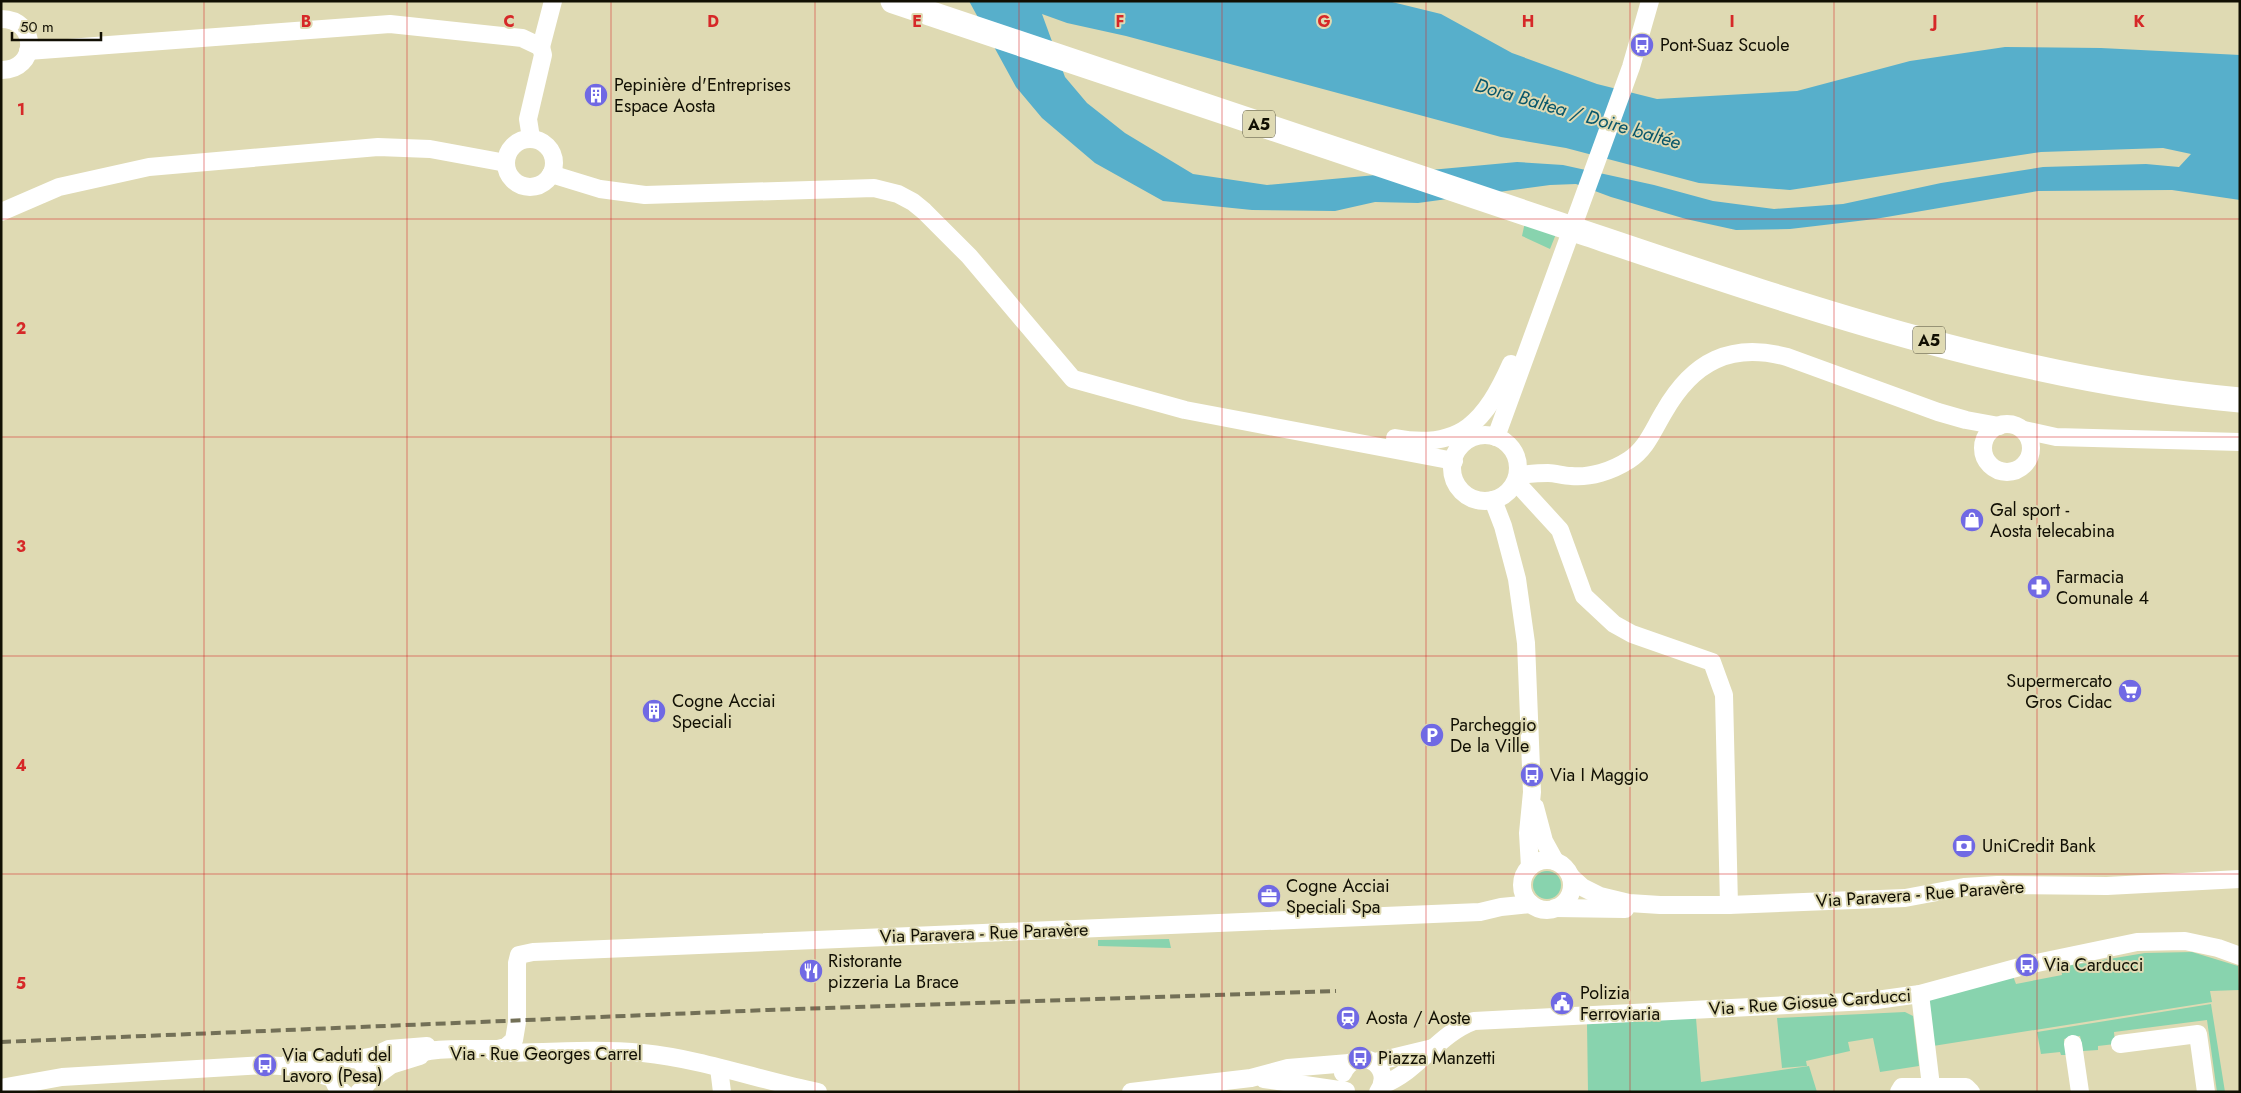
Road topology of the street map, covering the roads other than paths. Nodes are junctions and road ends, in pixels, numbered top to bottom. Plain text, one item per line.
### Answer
1 (552, 1) edge
2 (893, 1) edge
3 (940, 1) edge
4 (1649, 4) edge
5 (2, 17) edge
6 (541, 47) junction
7 (28, 51) junction
8 (1, 70) edge
9 (531, 138) junction
10 (506, 163) junction
11 (551, 174) junction
12 (1, 212) edge
13 (1533, 334) junction
14 (2240, 385) edge
15 (2240, 400) edge
16 (1938, 412) junction
17 (1999, 426) junction
18 (2024, 430) junction
19 (1496, 437) junction
20 (2079, 438) junction
21 (1354, 441) junction
22 (2240, 442) edge
23 (1983, 446) junction
24 (1516, 456) junction
25 (2030, 456) junction
26 (1454, 461) junction
27 (1549, 473) junction
28 (1508, 488) junction
29 (1532, 792) junction
30 (1555, 861) junction
31 (1530, 866) junction
32 (1571, 877) junction
33 (2240, 879) edge
34 (1522, 883) junction
35 (1530, 904) junction
36 (1660, 905) junction
37 (1729, 905) junction
38 (1501, 907) junction
39 (1555, 908) junction
40 (2240, 956) edge
41 (1920, 994) junction
42 (511, 1041) junction
43 (2073, 1044) dead end
44 (2120, 1044) dead end
45 (1434, 1048) junction
46 (581, 1050) junction
47 (410, 1058) junction
48 (351, 1059) junction
49 (1375, 1062) junction
50 (1349, 1064) junction
51 (265, 1065) junction
52 (719, 1068) junction
53 (1251, 1078) junction
54 (1931, 1086) junction
55 (1, 1088) edge
56 (339, 1088) edge
57 (1380, 1088) edge
58 (363, 1089) edge
59 (789, 1089) edge
60 (1346, 1091) edge
61 (722, 1092) edge
62 (818, 1092) edge
63 (1132, 1092) edge
64 (1899, 1092) edge
65 (1972, 1092) edge
66 (2080, 1092) edge
67 (2206, 1092) edge

1 - 6 street
2 - 15 highway, A5
3 - 14 highway, A5
4 - 13 street
5 - 7 street
6 - 7 street
6 - 9 street
7 - 8 street
9 - 10 street
9 - 11 street
10 - 11 street
10 - 12 street
11 - 21 street
13 - 19 street
13 - 21 street
16 - 17 street
16 - 23 street
16 - 27 street
17 - 18 street
17 - 23 street
18 - 20 street
18 - 25 street
19 - 24 street
19 - 26 street
20 - 22 street
20 - 25 street
21 - 26 street
23 - 25 street
24 - 27 street
24 - 28 street
26 - 28 street
27 - 28 street
28 - 29 street
28 - 37 street
29 - 30 street
29 - 31 street
30 - 31 street
30 - 32 street
31 - 34 street
32 - 36 street, Via Paravera - Rue Paravère
32 - 39 street
33 - 37 street, Via Paravera - Rue Paravère
34 - 35 street
34 - 38 street
35 - 38 street, Via Paravera - Rue Paravère
35 - 39 street
36 - 37 street, Via Paravera - Rue Paravère
36 - 39 street, Via Paravera - Rue Paravère
38 - 42 street, Via Paravera - Rue Paravère
40 - 41 street, Via - Rue Giosuè Carducci
41 - 45 street, Via - Rue Giosuè Carducci
41 - 54 street
42 - 46 street
42 - 47 street
42 - 48 street
43 - 66 street
44 - 67 street
45 - 49 street
45 - 57 street, Via - Rue Giosuè Carducci
46 - 47 street, Via - Rue Georges Carrel
46 - 52 street, Via - Rue Georges Carrel
47 - 58 street, Via - Rue Georges Carrel
48 - 51 street
48 - 56 street
48 - 58 street
49 - 50 street
49 - 57 street
50 - 53 street
50 - 60 street
51 - 55 street
51 - 56 street
52 - 59 street, Via - Rue Georges Carrel
52 - 61 street
53 - 60 street
53 - 63 street
54 - 64 street
54 - 65 street
59 - 62 street, Via - Rue Georges Carrel

